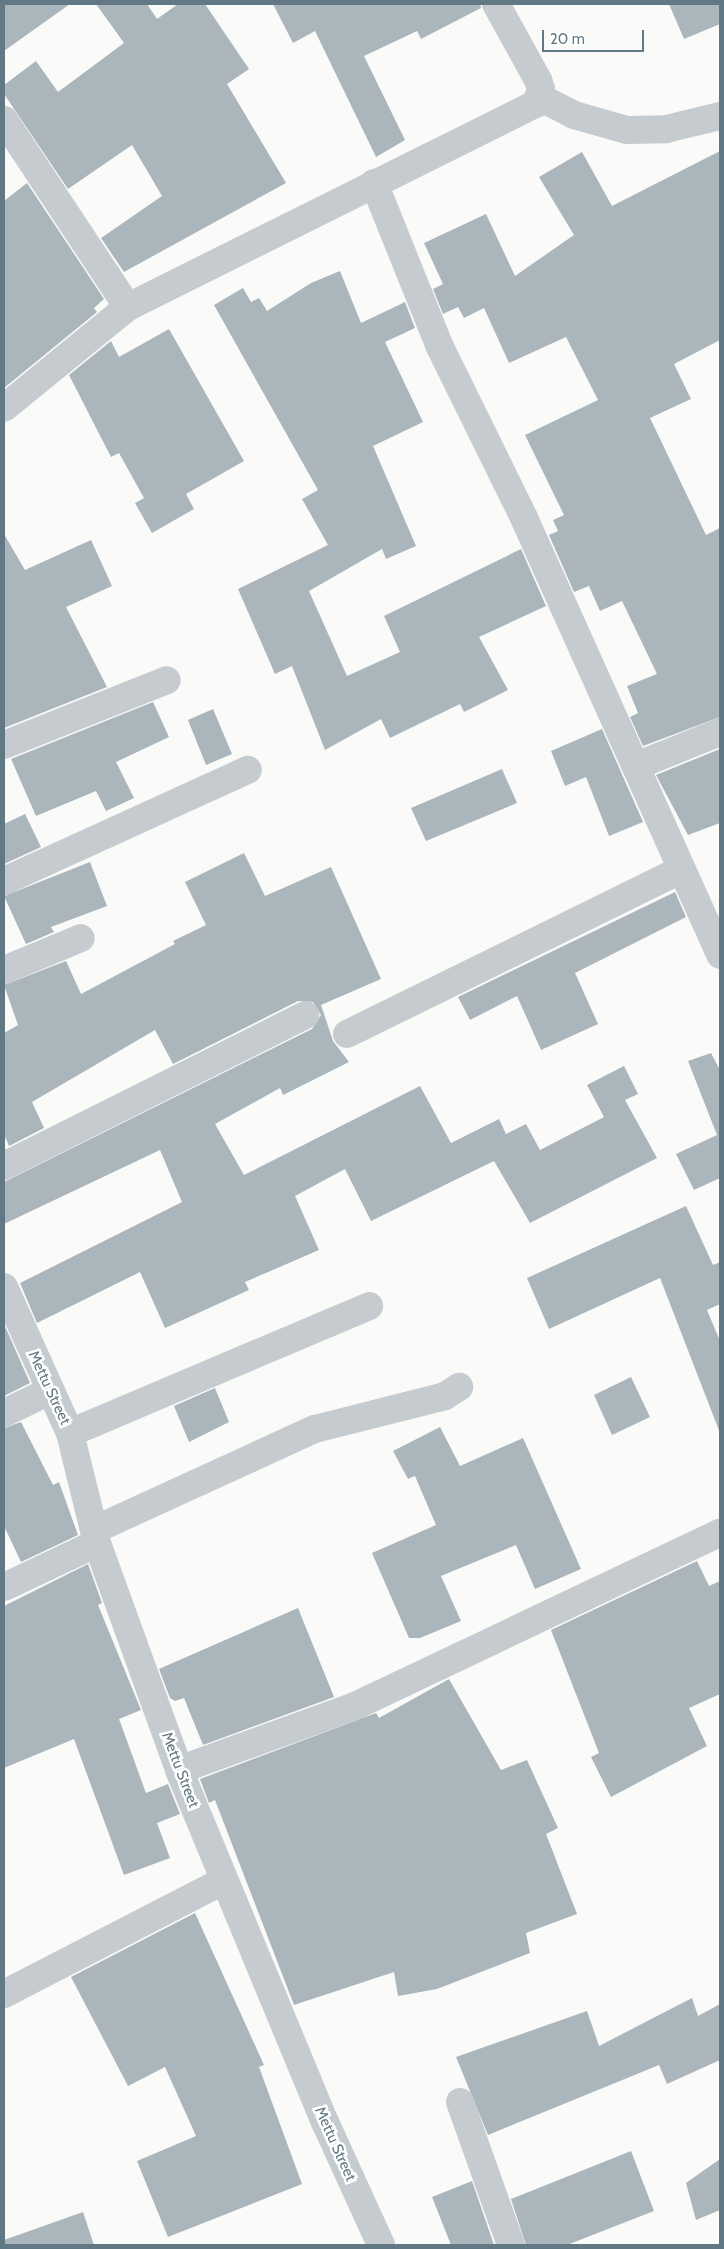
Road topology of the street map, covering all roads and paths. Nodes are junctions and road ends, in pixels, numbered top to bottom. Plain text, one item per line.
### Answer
1 (496, 4) edge
2 (539, 97) junction
3 (720, 116) edge
4 (4, 120) edge
5 (374, 183) junction
6 (128, 307) junction
7 (4, 408) edge
8 (166, 680) dead end
9 (720, 732) edge
10 (4, 745) edge
11 (636, 766) junction
12 (248, 770) dead end
13 (682, 869) junction
14 (4, 881) edge
15 (81, 938) dead end
16 (720, 955) edge
17 (4, 970) edge
18 (306, 1015) dead end
19 (347, 1034) dead end
20 (4, 1166) edge
21 (4, 1287) edge
22 (369, 1306) dead end
23 (458, 1387) dead end
24 (50, 1392) junction
25 (4, 1413) edge
26 (70, 1433) junction
27 (720, 1533) edge
28 (95, 1536) junction
29 (4, 1587) edge
30 (179, 1770) junction
31 (223, 1881) junction
32 (4, 1994) edge
33 (460, 2102) dead end
34 (381, 2245) edge
35 (511, 2245) edge

1 - 2 street
2 - 3 street
2 - 5 street
4 - 6 street
5 - 6 street
5 - 11 street
6 - 7 street
8 - 10 street
9 - 11 street
11 - 13 street
12 - 14 street
13 - 16 street
13 - 19 street
15 - 17 street
18 - 20 street
21 - 24 street, Mettu Street
22 - 26 street
23 - 28 street
24 - 25 street
24 - 26 street, Mettu Street
26 - 28 street, Mettu Street
27 - 30 street
28 - 29 street
28 - 30 street, Mettu Street
30 - 31 street, Mettu Street
31 - 32 street
31 - 34 street, Mettu Street
33 - 35 street

